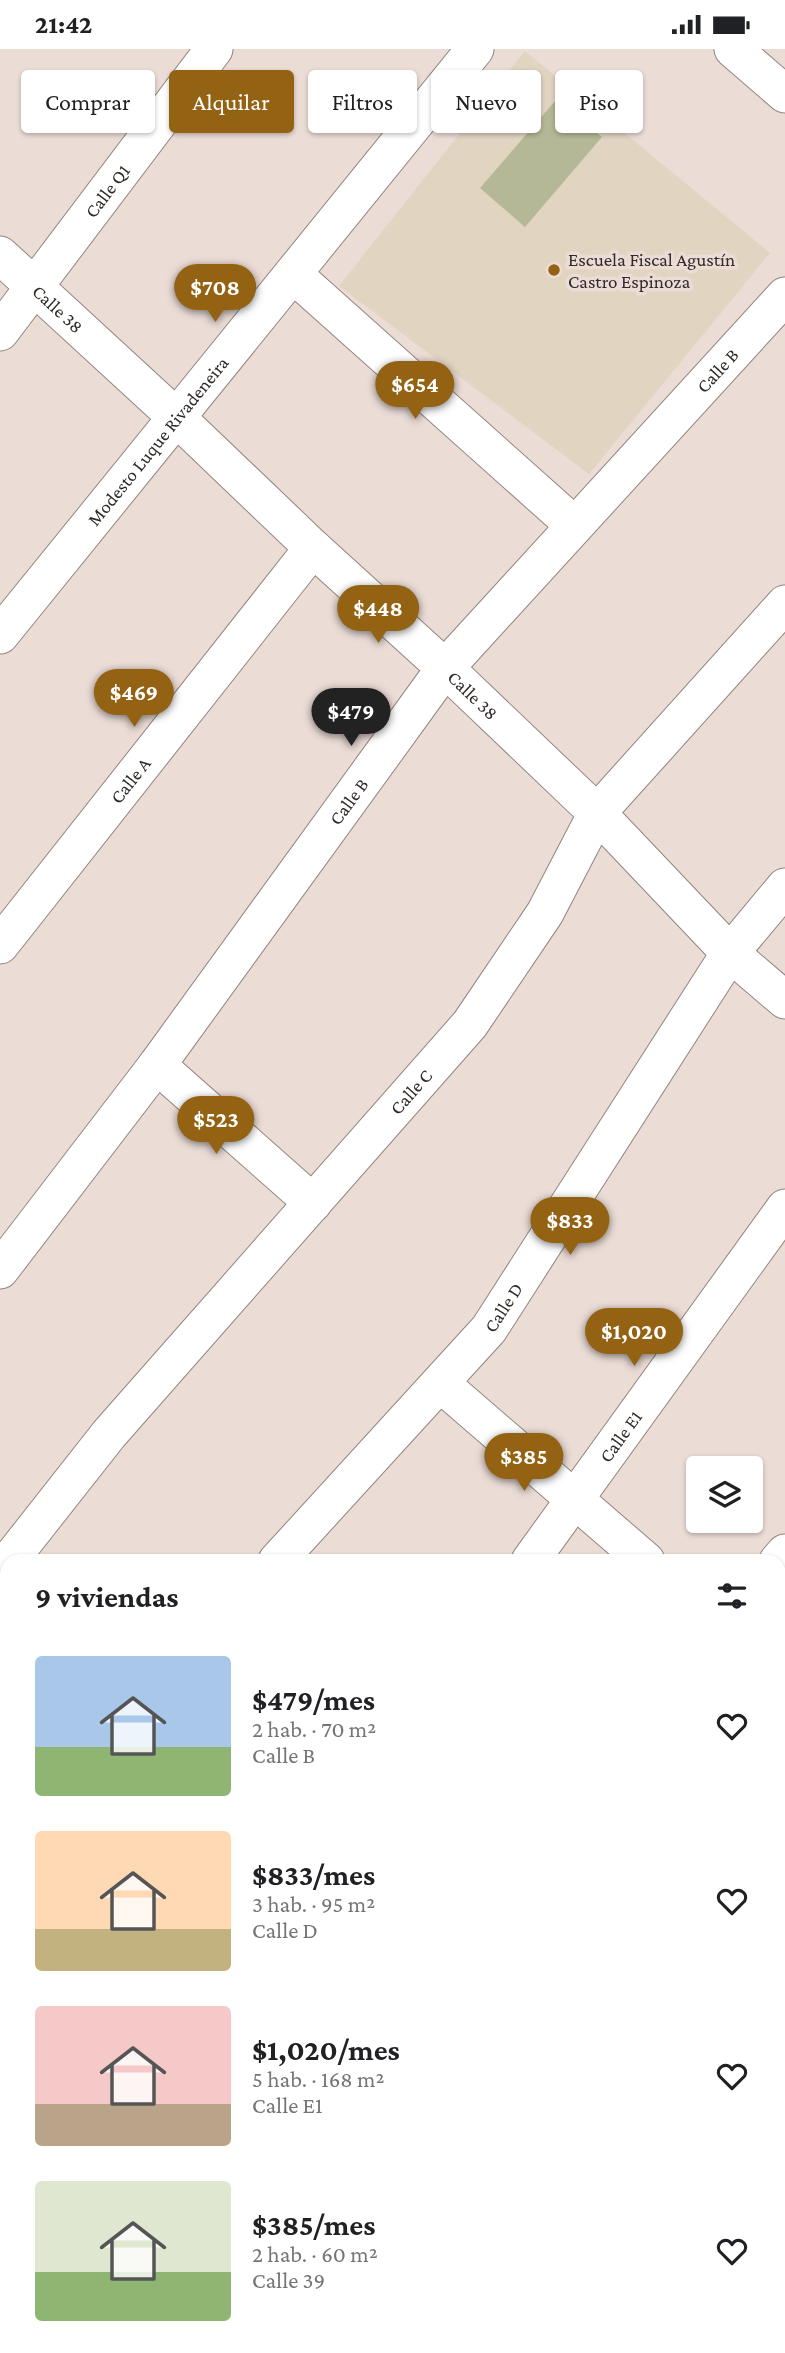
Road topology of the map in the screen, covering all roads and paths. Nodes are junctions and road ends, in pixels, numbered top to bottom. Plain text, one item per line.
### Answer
1 (214, 49) edge
2 (475, 49) edge
3 (749, 54) edge
4 (785, 94) edge
5 (0, 255) edge
6 (293, 274) junction
7 (36, 287) junction
8 (785, 296) edge
9 (0, 333) edge
10 (176, 417) junction
11 (574, 525) junction
12 (313, 548) junction
13 (785, 604) edge
14 (0, 635) edge
15 (445, 668) junction
16 (597, 813) junction
17 (785, 887) edge
18 (0, 945) edge
19 (730, 953) junction
20 (785, 1000) edge
21 (158, 1065) junction
22 (313, 1203) junction
23 (785, 1208) edge
24 (0, 1270) edge
25 (440, 1383) junction
26 (576, 1499) junction
27 (14, 1554) edge
28 (283, 1554) edge
29 (535, 1554) edge
30 (638, 1554) edge

1 - 7 street, Calle Q1
2 - 6 street, Modesto Luque Rivadeneira
3 - 4 street
5 - 7 street, Calle 38
6 - 10 street, Modesto Luque Rivadeneira
6 - 11 street
7 - 9 street, Calle Q1
7 - 10 street, Calle 38
8 - 11 street, Calle B
10 - 12 street, Calle 38
10 - 14 street, Modesto Luque Rivadeneira
11 - 15 street, Calle B
12 - 15 street, Calle 38
12 - 18 street, Calle A
13 - 16 street, Calle C
15 - 16 street, Calle 38
15 - 21 street, Calle B
16 - 19 street, Calle 38
16 - 22 street, Calle C
17 - 19 street, Calle D
19 - 20 street, Calle 38
19 - 25 street, Calle D
21 - 22 street
21 - 24 street, Calle B
22 - 27 street, Calle C
23 - 26 street, Calle E1
25 - 26 street
25 - 28 street, Calle D
26 - 29 street, Calle E1
26 - 30 street

